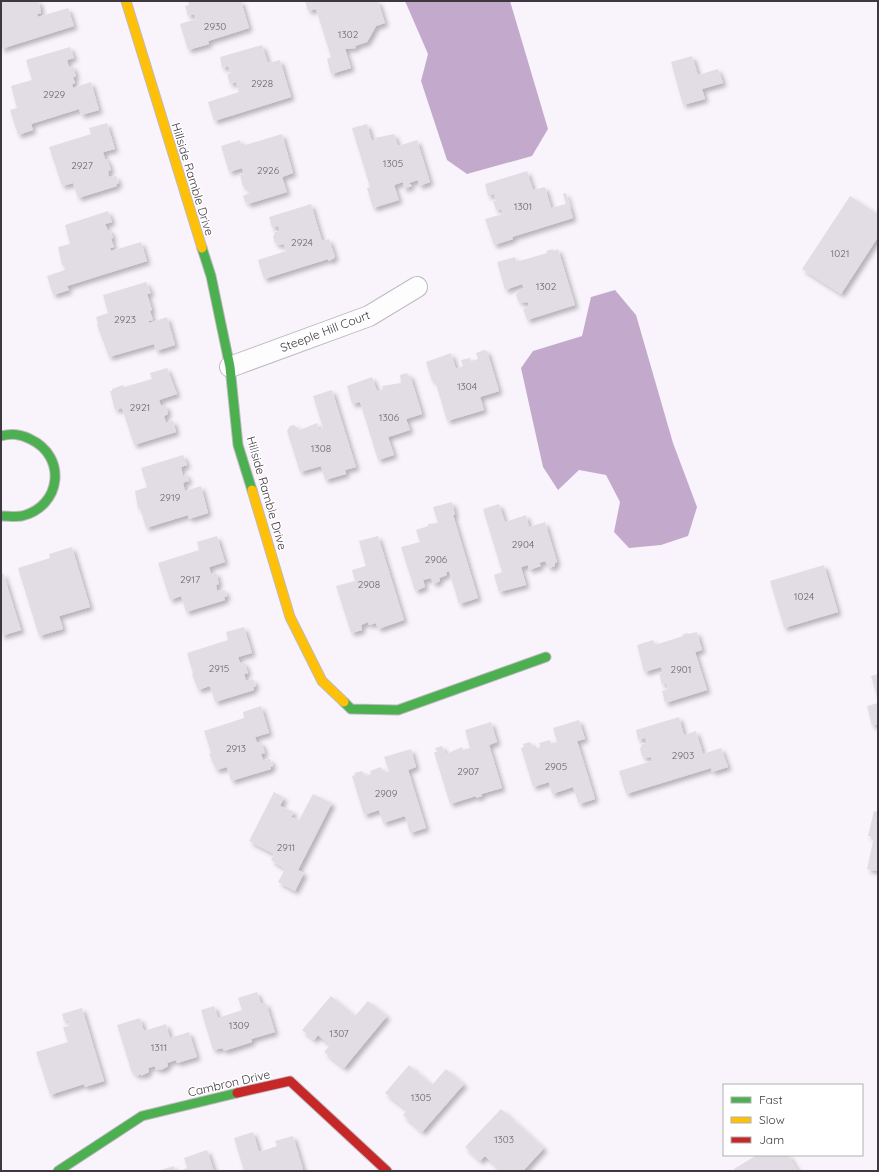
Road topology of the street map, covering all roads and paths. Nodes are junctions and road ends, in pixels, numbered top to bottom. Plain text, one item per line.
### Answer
1 (126, 1) edge
2 (417, 287) dead end
3 (230, 367) junction
4 (1, 436) edge
5 (1, 516) edge
6 (546, 657) dead end
7 (58, 1171) edge
8 (387, 1171) edge

1 - 3 street, Hillside Ramble Drive
2 - 3 street, Steeple Hill Court
3 - 6 street, Hillside Ramble Drive
4 - 5 street
7 - 8 street, Cambron Drive

